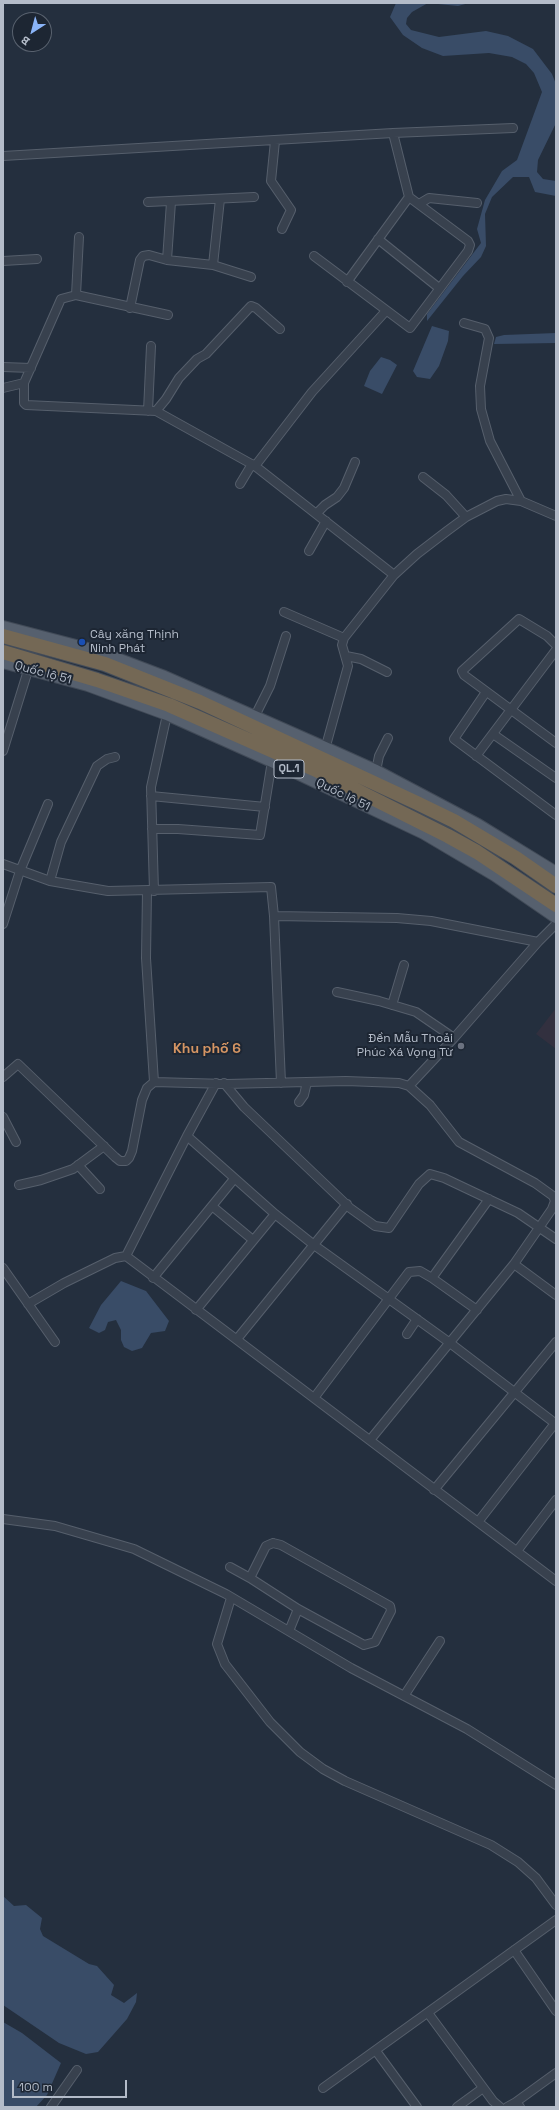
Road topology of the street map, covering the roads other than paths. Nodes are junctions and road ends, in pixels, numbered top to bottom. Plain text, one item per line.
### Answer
1 (513, 128) dead end
2 (393, 133) junction
3 (274, 141) junction
4 (3, 156) edge
5 (254, 197) dead end
6 (409, 197) junction
7 (220, 199) junction
8 (148, 202) dead end
9 (171, 202) junction
10 (419, 204) junction
11 (477, 204) dead end
12 (282, 229) dead end
13 (79, 237) dead end
14 (378, 239) junction
15 (314, 256) dead end
16 (37, 259) dead end
17 (167, 260) junction
18 (3, 261) edge
19 (213, 265) junction
20 (251, 277) dead end
21 (347, 282) junction
22 (439, 288) junction
23 (76, 295) junction
24 (130, 308) junction
25 (385, 312) junction
26 (168, 315) dead end
27 (464, 323) dead end
28 (280, 329) dead end
29 (152, 346) dead end
30 (3, 367) edge
31 (31, 368) junction
32 (24, 383) junction
33 (3, 388) edge
34 (152, 411) junction
35 (355, 462) dead end
36 (253, 465) junction
37 (423, 477) dead end
38 (240, 484) dead end
39 (521, 501) junction
40 (316, 514) junction
41 (556, 516) edge
42 (466, 517) junction
43 (326, 521) junction
44 (309, 551) dead end
45 (394, 575) junction
46 (284, 612) dead end
47 (3, 627) edge
48 (3, 636) edge
49 (286, 636) dead end
50 (344, 638) junction
51 (556, 645) edge
52 (556, 650) edge
53 (3, 652) edge
54 (346, 656) junction
55 (3, 662) edge
56 (30, 665) junction
57 (387, 672) dead end
58 (486, 692) junction
59 (225, 708) junction
60 (168, 710) junction
61 (511, 710) junction
62 (255, 716) junction
63 (493, 734) junction
64 (388, 738) dead end
65 (556, 743) edge
66 (3, 751) edge
67 (476, 756) junction
68 (115, 757) dead end
69 (272, 761) junction
70 (318, 763) junction
71 (376, 771) junction
72 (556, 778) edge
73 (151, 796) junction
74 (48, 804) dead end
75 (265, 807) junction
76 (556, 815) edge
77 (152, 829) junction
78 (3, 864) edge
79 (20, 871) junction
80 (556, 873) edge
81 (50, 881) junction
82 (556, 886) edge
83 (151, 891) junction
84 (6, 904) edge
85 (556, 905) edge
86 (274, 916) junction
87 (556, 917) edge
88 (3, 924) edge
89 (556, 924) edge
90 (538, 942) junction
91 (404, 965) dead end
92 (337, 992) dead end
93 (392, 1005) junction
94 (454, 1038) junction
95 (3, 1077) edge
96 (154, 1082) junction
97 (308, 1082) junction
98 (220, 1083) junction
99 (281, 1083) junction
100 (409, 1086) junction
101 (299, 1102) dead end
102 (3, 1117) edge
103 (186, 1136) junction
104 (16, 1142) dead end
105 (104, 1146) junction
106 (78, 1165) junction
107 (234, 1179) junction
108 (19, 1185) dead end
109 (100, 1189) dead end
110 (489, 1199) junction
111 (347, 1204) junction
112 (555, 1205) edge
113 (212, 1206) junction
114 (275, 1214) junction
115 (540, 1227) junction
116 (556, 1239) edge
117 (253, 1240) junction
118 (314, 1245) junction
119 (126, 1256) junction
120 (514, 1264) junction
121 (3, 1268) edge
122 (153, 1278) junction
123 (432, 1278) junction
124 (556, 1295) edge
125 (390, 1300) junction
126 (28, 1304) junction
127 (196, 1310) junction
128 (477, 1310) junction
129 (417, 1319) junction
130 (407, 1334) dead end
131 (237, 1339) junction
132 (55, 1342) dead end
133 (556, 1342) edge
134 (450, 1343) junction
135 (515, 1392) junction
136 (314, 1398) junction
137 (556, 1423) edge
138 (370, 1440) junction
139 (434, 1490) junction
140 (556, 1500) edge
141 (3, 1519) edge
142 (478, 1522) junction
143 (517, 1551) junction
144 (230, 1567) dead end
145 (250, 1578) junction
146 (556, 1581) edge
147 (231, 1598) junction
148 (298, 1609) junction
149 (289, 1631) junction
150 (440, 1640) dead end
151 (404, 1696) junction
152 (556, 1785) edge
153 (556, 1905) edge
154 (556, 1920) edge
155 (514, 1950) junction
156 (556, 2011) edge
157 (428, 2013) junction
158 (376, 2051) junction
159 (77, 2070) dead end
160 (556, 2073) edge
161 (323, 2088) dead end
162 (483, 2088) junction
163 (518, 2105) edge
164 (51, 2107) edge
165 (416, 2107) edge
166 (457, 2107) edge
167 (500, 2107) edge
168 (507, 2107) edge

1 - 2 street
2 - 3 street
2 - 6 street
3 - 4 street
3 - 12 street
5 - 7 street
6 - 10 street
6 - 14 street
7 - 9 street
7 - 19 street
8 - 9 street
9 - 17 street
10 - 11 street
10 - 22 street
13 - 23 street
14 - 21 street
14 - 22 street
15 - 21 street
16 - 18 street
17 - 19 street
17 - 24 street
19 - 20 street
21 - 25 street
22 - 25 street
23 - 24 street
23 - 31 street
24 - 26 street
25 - 36 street
27 - 39 street
28 - 34 street
29 - 34 street
30 - 31 street
31 - 32 street
32 - 33 street
32 - 34 street
34 - 36 street
35 - 40 street
36 - 38 street
36 - 40 street
37 - 42 street
39 - 41 street
39 - 42 street
40 - 43 street
42 - 45 street
43 - 44 street
43 - 45 street
45 - 50 street
46 - 50 street
47 - 59 main road, Quốc lộ 51 / QL.1
48 - 59 highway, Quốc lộ 51 / QL.1
49 - 62 street
50 - 54 street
51 - 58 street
52 - 61 street
53 - 56 highway, Quốc lộ 51 / QL.1
54 - 57 street
54 - 70 street
55 - 56 main road, Quốc lộ 51 / QL.1
56 - 60 highway, Quốc lộ 51 / QL.1
56 - 66 street
58 - 61 street
58 - 67 street
59 - 62 main road, Quốc lộ 51 / QL.1
59 - 70 highway, Quốc lộ 51 / QL.1
60 - 69 main road, Quốc lộ 51 / QL.1
60 - 70 highway, Quốc lộ 51 / QL.1
60 - 73 street
61 - 63 street
61 - 65 street
62 - 70 main road, Quốc lộ 51 / QL.1
63 - 67 street
63 - 72 street
64 - 71 street
67 - 76 street
68 - 81 street
69 - 70 main road, Quốc lộ 51 / QL.1
69 - 75 street
70 - 71 main road, Quốc lộ 51 / QL.1
70 - 82 highway, Quốc lộ 51 / QL.1
70 - 85 highway, Quốc lộ 51 / QL.1
70 - 87 main road, Quốc lộ 51 / QL.1
71 - 80 main road, Quốc lộ 51 / QL.1
73 - 75 street
73 - 77 street
74 - 79 street
75 - 77 street
77 - 83 street
78 - 79 street
79 - 81 street
79 - 84 street
81 - 83 street
83 - 86 street
83 - 96 street
84 - 88 street
86 - 90 street
86 - 99 street
89 - 90 street
90 - 94 street
91 - 93 street
92 - 93 street
93 - 94 street
94 - 100 street
95 - 105 street
96 - 98 street
96 - 105 street
97 - 99 street
97 - 100 street
97 - 101 street
98 - 99 street
98 - 103 street
98 - 111 street
100 - 112 street
102 - 104 street
103 - 107 street
103 - 119 street
105 - 106 street
106 - 108 street
106 - 109 street
107 - 113 street
107 - 114 street
110 - 111 street
110 - 115 street
110 - 123 street
111 - 118 street
112 - 115 street
113 - 117 street
113 - 122 street
114 - 117 street
114 - 118 street
115 - 116 street
115 - 120 street
117 - 127 street
118 - 125 street
118 - 131 street
119 - 122 street
119 - 126 street
120 - 124 street
120 - 128 street
121 - 126 street
122 - 127 street
123 - 125 street
123 - 128 street
125 - 129 street
125 - 136 street
126 - 132 street
127 - 131 street
128 - 134 street
129 - 130 street
129 - 134 street
131 - 136 street
133 - 135 street
134 - 135 street
134 - 138 street
135 - 137 street
135 - 139 street
136 - 138 street
137 - 142 street
138 - 139 street
139 - 142 street
140 - 143 street
141 - 147 street
142 - 143 street
143 - 146 street
144 - 145 street
145 - 148 street
145 - 148 street
147 - 149 street
147 - 153 street
148 - 149 street
149 - 151 street
150 - 151 street
151 - 152 street
154 - 155 street
155 - 156 street
155 - 157 street
157 - 158 street
157 - 162 street
158 - 161 street
158 - 165 street
159 - 164 street
160 - 163 street
162 - 166 street
162 - 167 street
163 - 168 street

